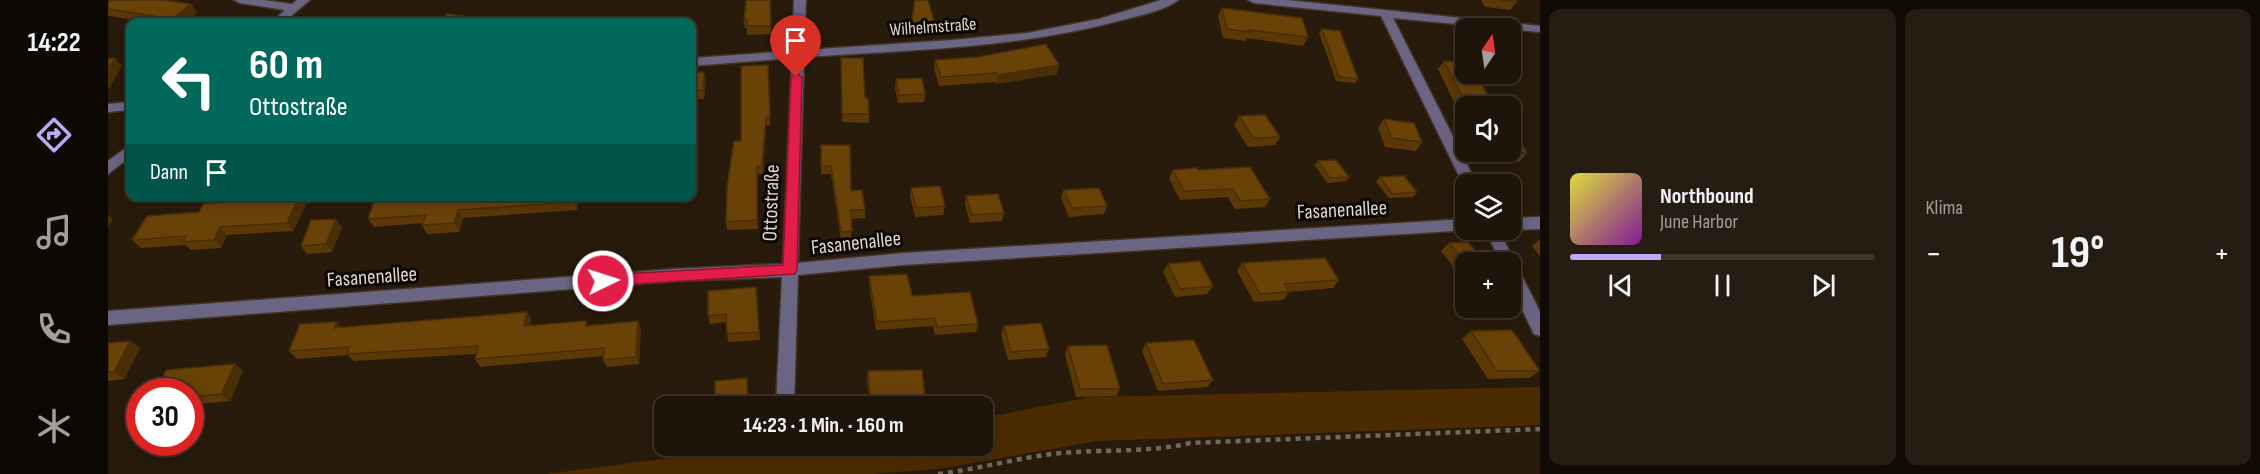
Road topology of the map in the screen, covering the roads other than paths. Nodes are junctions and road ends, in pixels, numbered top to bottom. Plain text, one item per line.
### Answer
1 (240, 0) edge
2 (800, 0) edge
3 (1172, 0) edge
4 (1254, 0) edge
5 (300, 4) edge
6 (1385, 14) junction
7 (283, 18) edge
8 (1540, 29) edge
9 (797, 54) junction
10 (696, 62) edge
11 (126, 106) edge
12 (108, 108) edge
13 (126, 153) edge
14 (108, 169) edge
15 (1465, 174) edge
16 (1540, 223) edge
17 (1521, 224) edge
18 (1455, 225) edge
19 (790, 270) junction
20 (1521, 290) edge
21 (108, 318) edge
22 (1540, 329) edge
23 (785, 396) edge

1 - 5 street
2 - 9 street, Ottostraße
3 - 9 street, Wilhelmstraße
4 - 6 street
5 - 7 street
6 - 8 street
6 - 15 street
9 - 10 street, Wilhelmstraße
9 - 19 street, Ottostraße
11 - 12 street
13 - 14 street
16 - 17 street
18 - 19 street, Fasanenallee
19 - 21 street, Fasanenallee
19 - 23 street, Ottostraße
20 - 22 street

